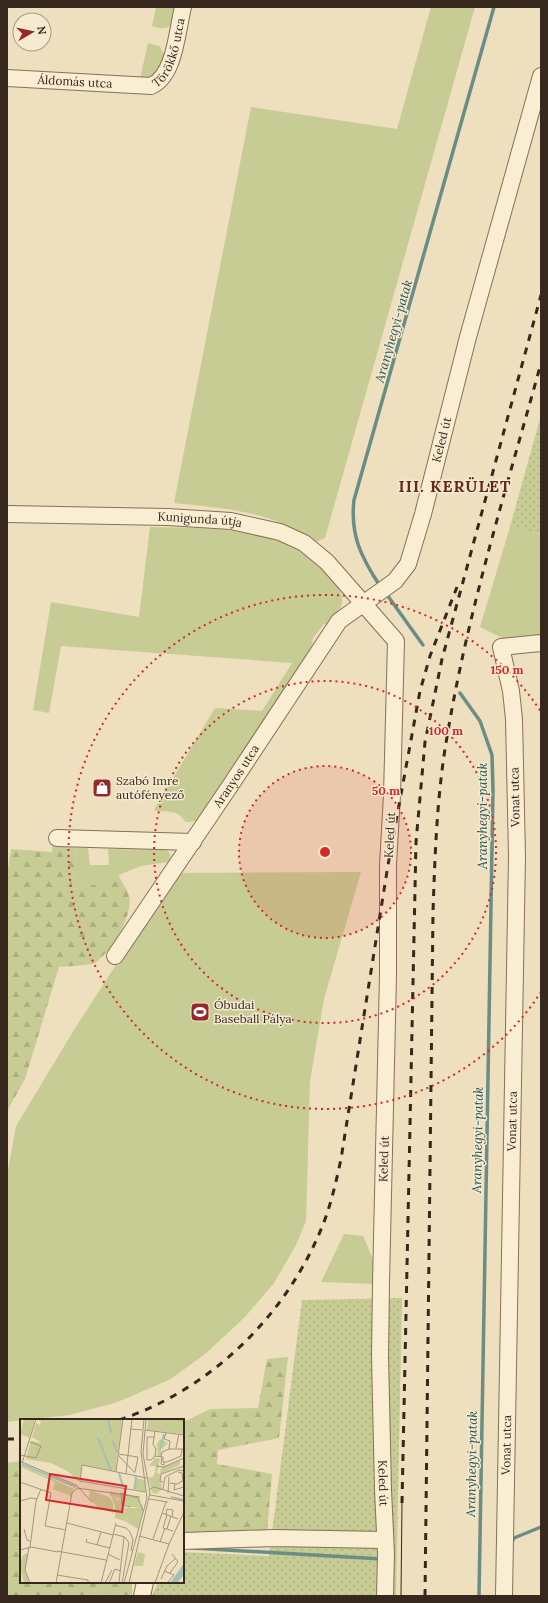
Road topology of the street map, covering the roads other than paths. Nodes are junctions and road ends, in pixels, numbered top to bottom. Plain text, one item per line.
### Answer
1 (183, 7) edge
2 (541, 76) edge
3 (7, 78) edge
4 (144, 87) joint
5 (7, 514) edge
6 (369, 600) junction
7 (541, 643) edge
8 (57, 838) dead end
9 (193, 842) junction
10 (115, 956) dead end
11 (184, 1541) edge
12 (386, 1553) junction
13 (145, 1583) edge
14 (142, 1596) edge
15 (385, 1596) edge
16 (504, 1596) edge

1 - 4 street, Törökkő utca
2 - 6 street, Keled út
3 - 4 street, Áldomás utca
5 - 6 street, Kunigunda útja
6 - 9 street, Aranyos utca
6 - 12 street, Keled út
7 - 16 street, Vonat utca
8 - 9 street
9 - 10 street, Aranyos utca
11 - 12 street
12 - 15 street, Keled út
13 - 14 street

